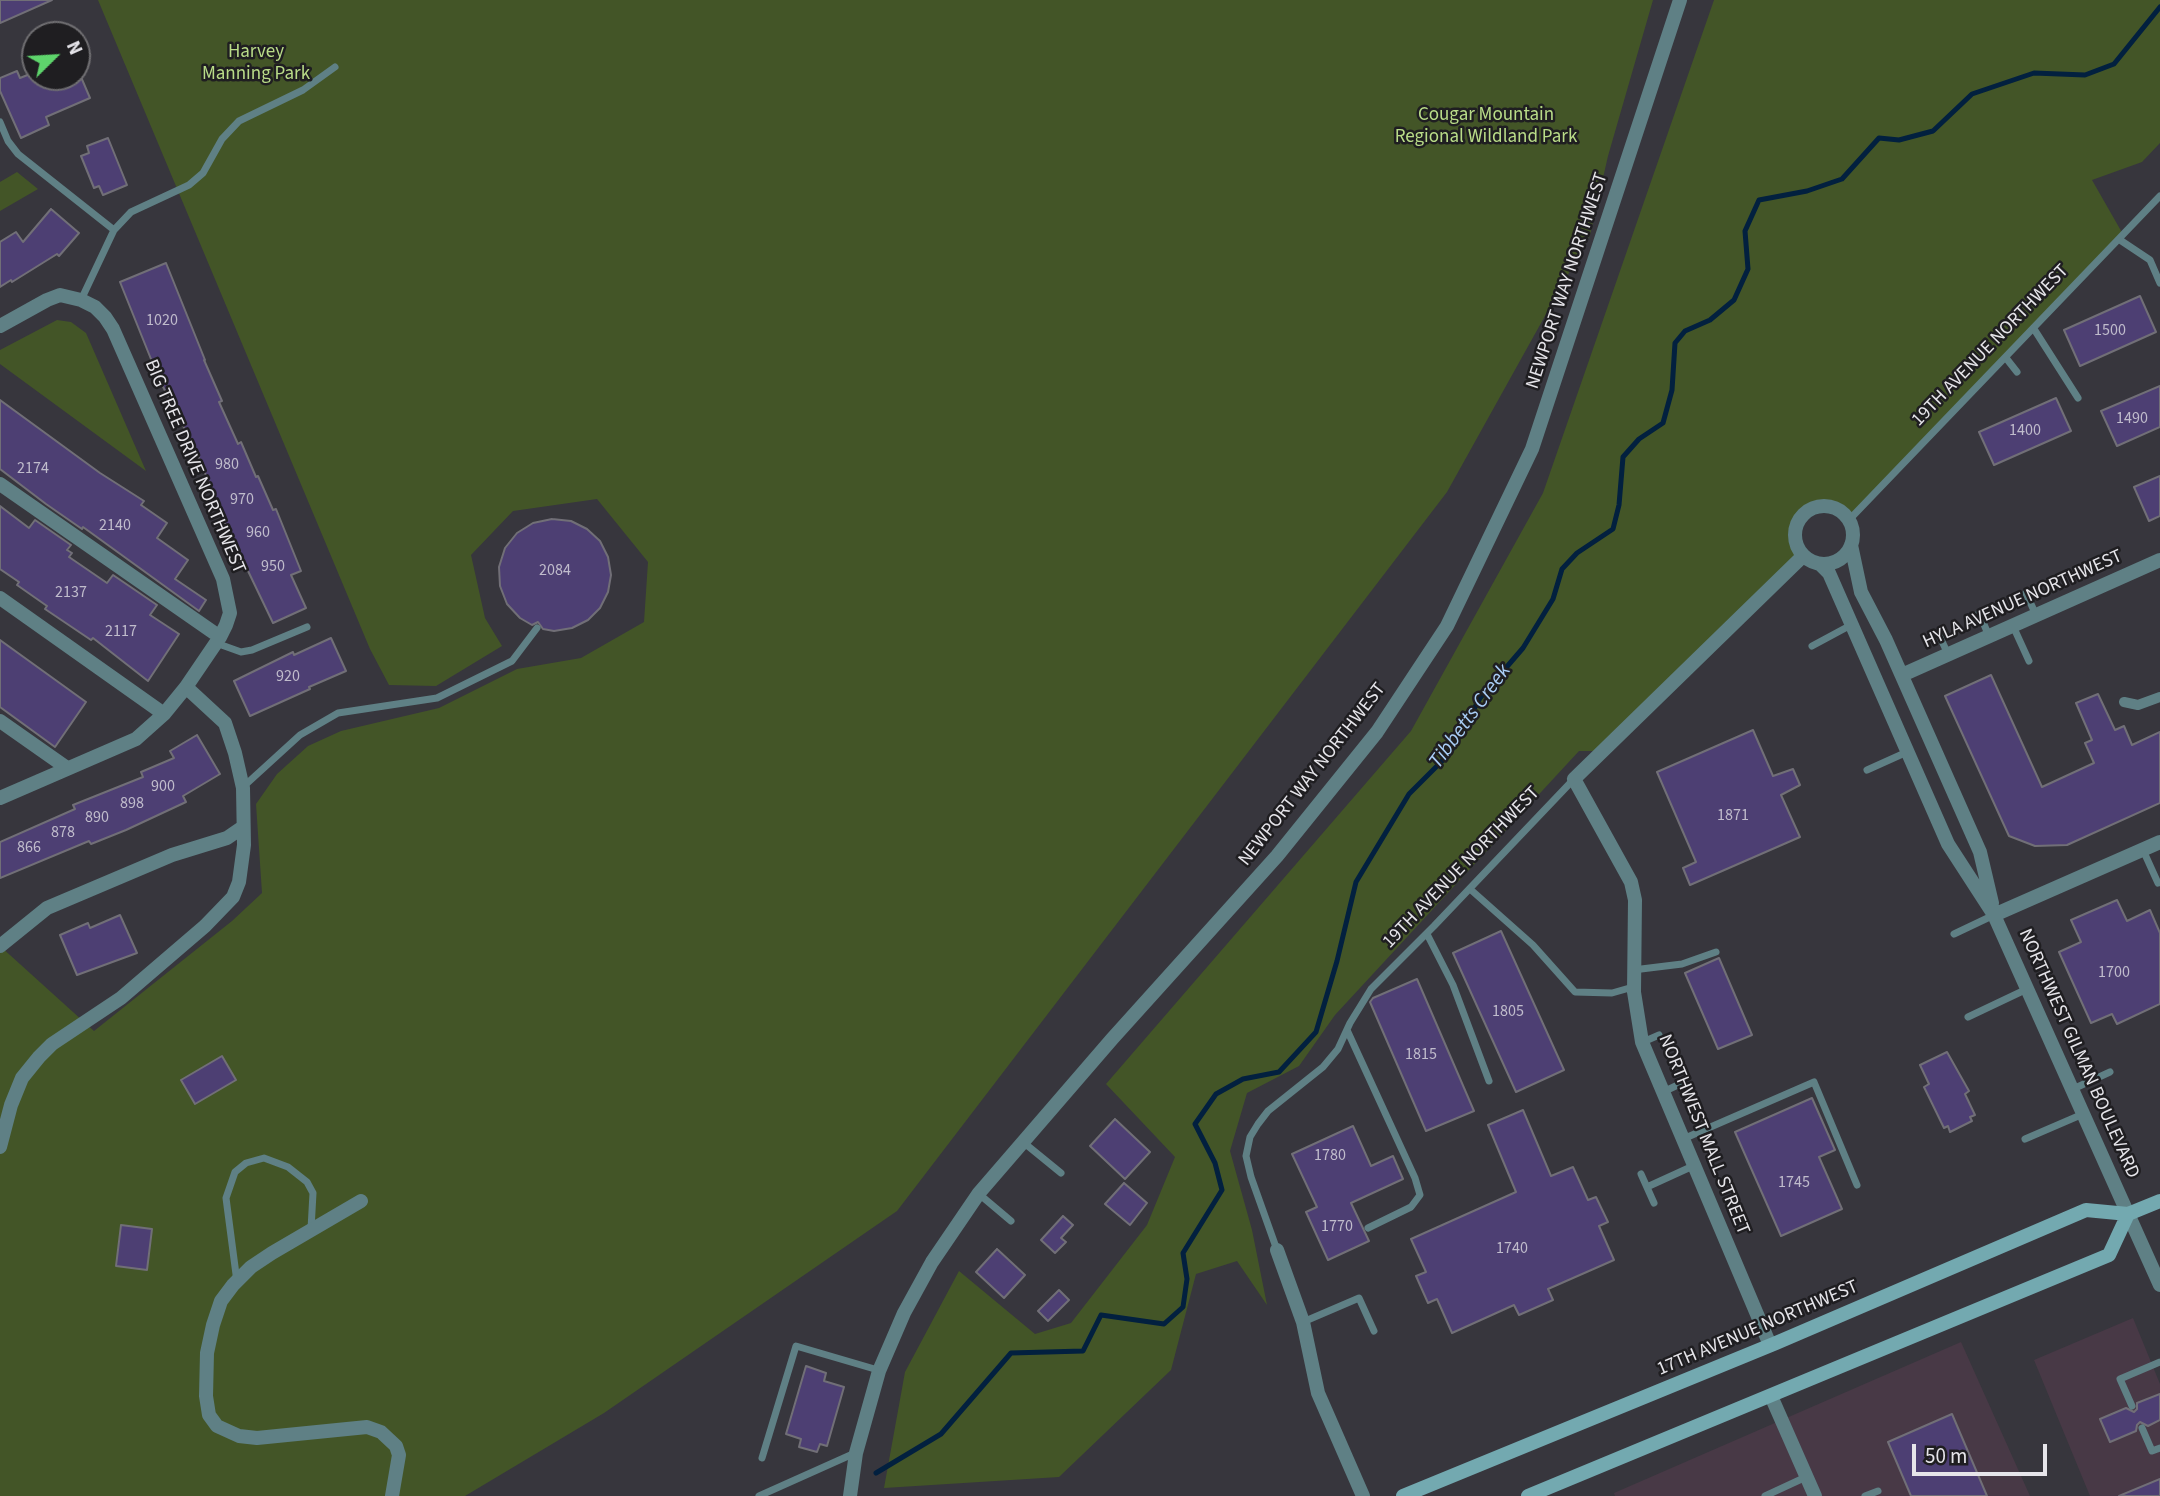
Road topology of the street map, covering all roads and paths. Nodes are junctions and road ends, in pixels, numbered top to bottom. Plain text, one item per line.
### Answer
1 (1680, 0) edge
2 (335, 67) dead end
3 (0, 122) edge
4 (2160, 196) edge
5 (114, 230) junction
6 (2120, 240) junction
7 (2160, 283) edge
8 (81, 300) junction
9 (0, 326) edge
10 (2034, 329) junction
11 (2006, 358) junction
12 (2017, 372) dead end
13 (2078, 398) dead end
14 (0, 484) edge
15 (1848, 521) junction
16 (1851, 545) junction
17 (1803, 556) junction
18 (2160, 559) edge
19 (1820, 564) junction
20 (2026, 593) dead end
21 (0, 598) edge
22 (1979, 613) dead end
23 (2036, 615) junction
24 (1852, 625) junction
25 (2012, 625) junction
26 (307, 627) dead end
27 (537, 628) dead end
28 (1938, 633) dead end
29 (1989, 636) junction
30 (218, 639) junction
31 (1812, 646) dead end
32 (1948, 654) junction
33 (2029, 661) dead end
34 (1902, 675) junction
35 (186, 687) junction
36 (2160, 697) edge
37 (2124, 702) dead end
38 (164, 714) junction
39 (0, 721) edge
40 (1908, 752) junction
41 (67, 768) junction
42 (1867, 770) dead end
43 (1574, 779) junction
44 (243, 788) junction
45 (0, 798) edge
46 (243, 827) junction
47 (2160, 842) edge
48 (2143, 849) junction
49 (2158, 883) dead end
50 (1470, 889) junction
51 (1994, 915) junction
52 (1427, 934) junction
53 (1954, 934) dead end
54 (0, 946) edge
55 (1716, 952) dead end
56 (1633, 970) junction
57 (1633, 987) junction
58 (2027, 989) junction
59 (1968, 1017) dead end
60 (1347, 1030) junction
61 (1659, 1035) dead end
62 (1642, 1042) junction
63 (2110, 1072) dead end
64 (1489, 1081) dead end
65 (1682, 1083) dead end
66 (2073, 1089) junction
67 (1663, 1093) junction
68 (2083, 1114) junction
69 (1682, 1139) junction
70 (2025, 1139) dead end
71 (1023, 1141) junction
72 (0, 1147) edge
73 (1693, 1166) junction
74 (1061, 1173) dead end
75 (1641, 1174) dead end
76 (1857, 1185) dead end
77 (1647, 1187) junction
78 (979, 1193) junction
79 (361, 1201) dead end
80 (2160, 1201) edge
81 (1654, 1203) dead end
82 (2128, 1214) junction
83 (1011, 1221) dead end
84 (1368, 1228) dead end
85 (311, 1230) junction
86 (1277, 1250) joint
87 (237, 1282) junction
88 (2160, 1285) edge
89 (1303, 1322) junction
90 (1374, 1331) dead end
91 (1770, 1345) junction
92 (2160, 1362) edge
93 (879, 1371) junction
94 (1771, 1396) junction
95 (2132, 1406) dead end
96 (2142, 1428) dead end
97 (2160, 1448) edge
98 (856, 1453) junction
99 (762, 1458) dead end
100 (1806, 1477) junction
101 (1878, 1490) dead end
102 (392, 1496) edge
103 (760, 1496) edge
104 (850, 1496) edge
105 (1363, 1496) edge
106 (1404, 1496) edge
107 (1528, 1496) edge
108 (1765, 1496) edge
109 (1815, 1496) edge
110 (1865, 1496) edge

1 - 71 street, NEWPORT WAY NORTHWEST
2 - 5 lane
3 - 5 lane
4 - 6 lane, 19TH AVENUE NORTHWEST
5 - 8 lane
6 - 7 lane
6 - 10 lane, 19TH AVENUE NORTHWEST
8 - 9 street
8 - 30 street, BIG TREE DRIVE NORTHWEST
10 - 11 lane, 19TH AVENUE NORTHWEST
10 - 13 lane
11 - 12 lane
11 - 15 lane, 19TH AVENUE NORTHWEST
14 - 30 street
15 - 16 street
15 - 17 street
16 - 19 street
16 - 34 street, NORTHWEST GILMAN BOULEVARD
17 - 19 street
17 - 43 street, 19TH AVENUE NORTHWEST
18 - 23 street, HYLA AVENUE NORTHWEST
19 - 24 street, NORTHWEST GILMAN BOULEVARD
20 - 23 lane
21 - 38 street
22 - 29 lane
23 - 25 street, HYLA AVENUE NORTHWEST
24 - 31 lane
24 - 40 street, NORTHWEST GILMAN BOULEVARD
25 - 29 street, HYLA AVENUE NORTHWEST
25 - 33 lane
26 - 30 lane
27 - 44 lane
28 - 32 lane
29 - 32 street, HYLA AVENUE NORTHWEST
30 - 35 street, BIG TREE DRIVE NORTHWEST
32 - 34 street, HYLA AVENUE NORTHWEST
34 - 51 street, NORTHWEST GILMAN BOULEVARD
35 - 38 street, BIG TREE DRIVE NORTHWEST
35 - 44 street
36 - 37 street
38 - 41 street, BIG TREE DRIVE NORTHWEST
39 - 41 street
40 - 42 lane
40 - 51 street, NORTHWEST GILMAN BOULEVARD
41 - 45 street, BIG TREE DRIVE NORTHWEST
43 - 50 lane, 19TH AVENUE NORTHWEST
43 - 56 street, NORTHWEST MALL STREET
44 - 46 street
46 - 54 street
46 - 72 street
47 - 48 street
48 - 49 lane
48 - 51 street
50 - 52 lane, 19TH AVENUE NORTHWEST
50 - 57 lane
51 - 53 lane
51 - 58 street, NORTHWEST GILMAN BOULEVARD
52 - 60 lane, 19TH AVENUE NORTHWEST
52 - 64 lane
55 - 56 lane
56 - 57 street, NORTHWEST MALL STREET
57 - 62 street, NORTHWEST MALL STREET
58 - 59 lane
58 - 66 street, NORTHWEST GILMAN BOULEVARD
60 - 84 lane
60 - 86 lane, 19TH AVENUE NORTHWEST
61 - 62 lane
62 - 67 street, NORTHWEST MALL STREET
63 - 66 lane
65 - 67 lane
66 - 68 street, NORTHWEST GILMAN BOULEVARD
67 - 69 street, NORTHWEST MALL STREET
68 - 70 lane
68 - 82 street, NORTHWEST GILMAN BOULEVARD
69 - 73 street, NORTHWEST MALL STREET
69 - 76 lane
71 - 74 lane
71 - 78 street, NEWPORT WAY NORTHWEST
73 - 77 lane
73 - 91 street, NORTHWEST MALL STREET
75 - 77 lane
77 - 81 lane
78 - 83 lane
78 - 93 street, NEWPORT WAY NORTHWEST
79 - 85 street
80 - 82 main road, 17TH AVENUE NORTHWEST
82 - 88 street, NORTHWEST GILMAN BOULEVARD
82 - 91 main road, 17TH AVENUE NORTHWEST
82 - 94 main road
85 - 87 street
85 - 87 lane
86 - 89 street
87 - 102 street
89 - 90 lane
89 - 105 street
91 - 106 main road, 17TH AVENUE NORTHWEST
92 - 95 lane
93 - 98 street, NEWPORT WAY NORTHWEST
93 - 99 lane
94 - 100 street
94 - 107 main road
96 - 97 lane
98 - 103 lane
98 - 104 street, NEWPORT WAY NORTHWEST
100 - 108 lane
100 - 109 street
101 - 110 lane

